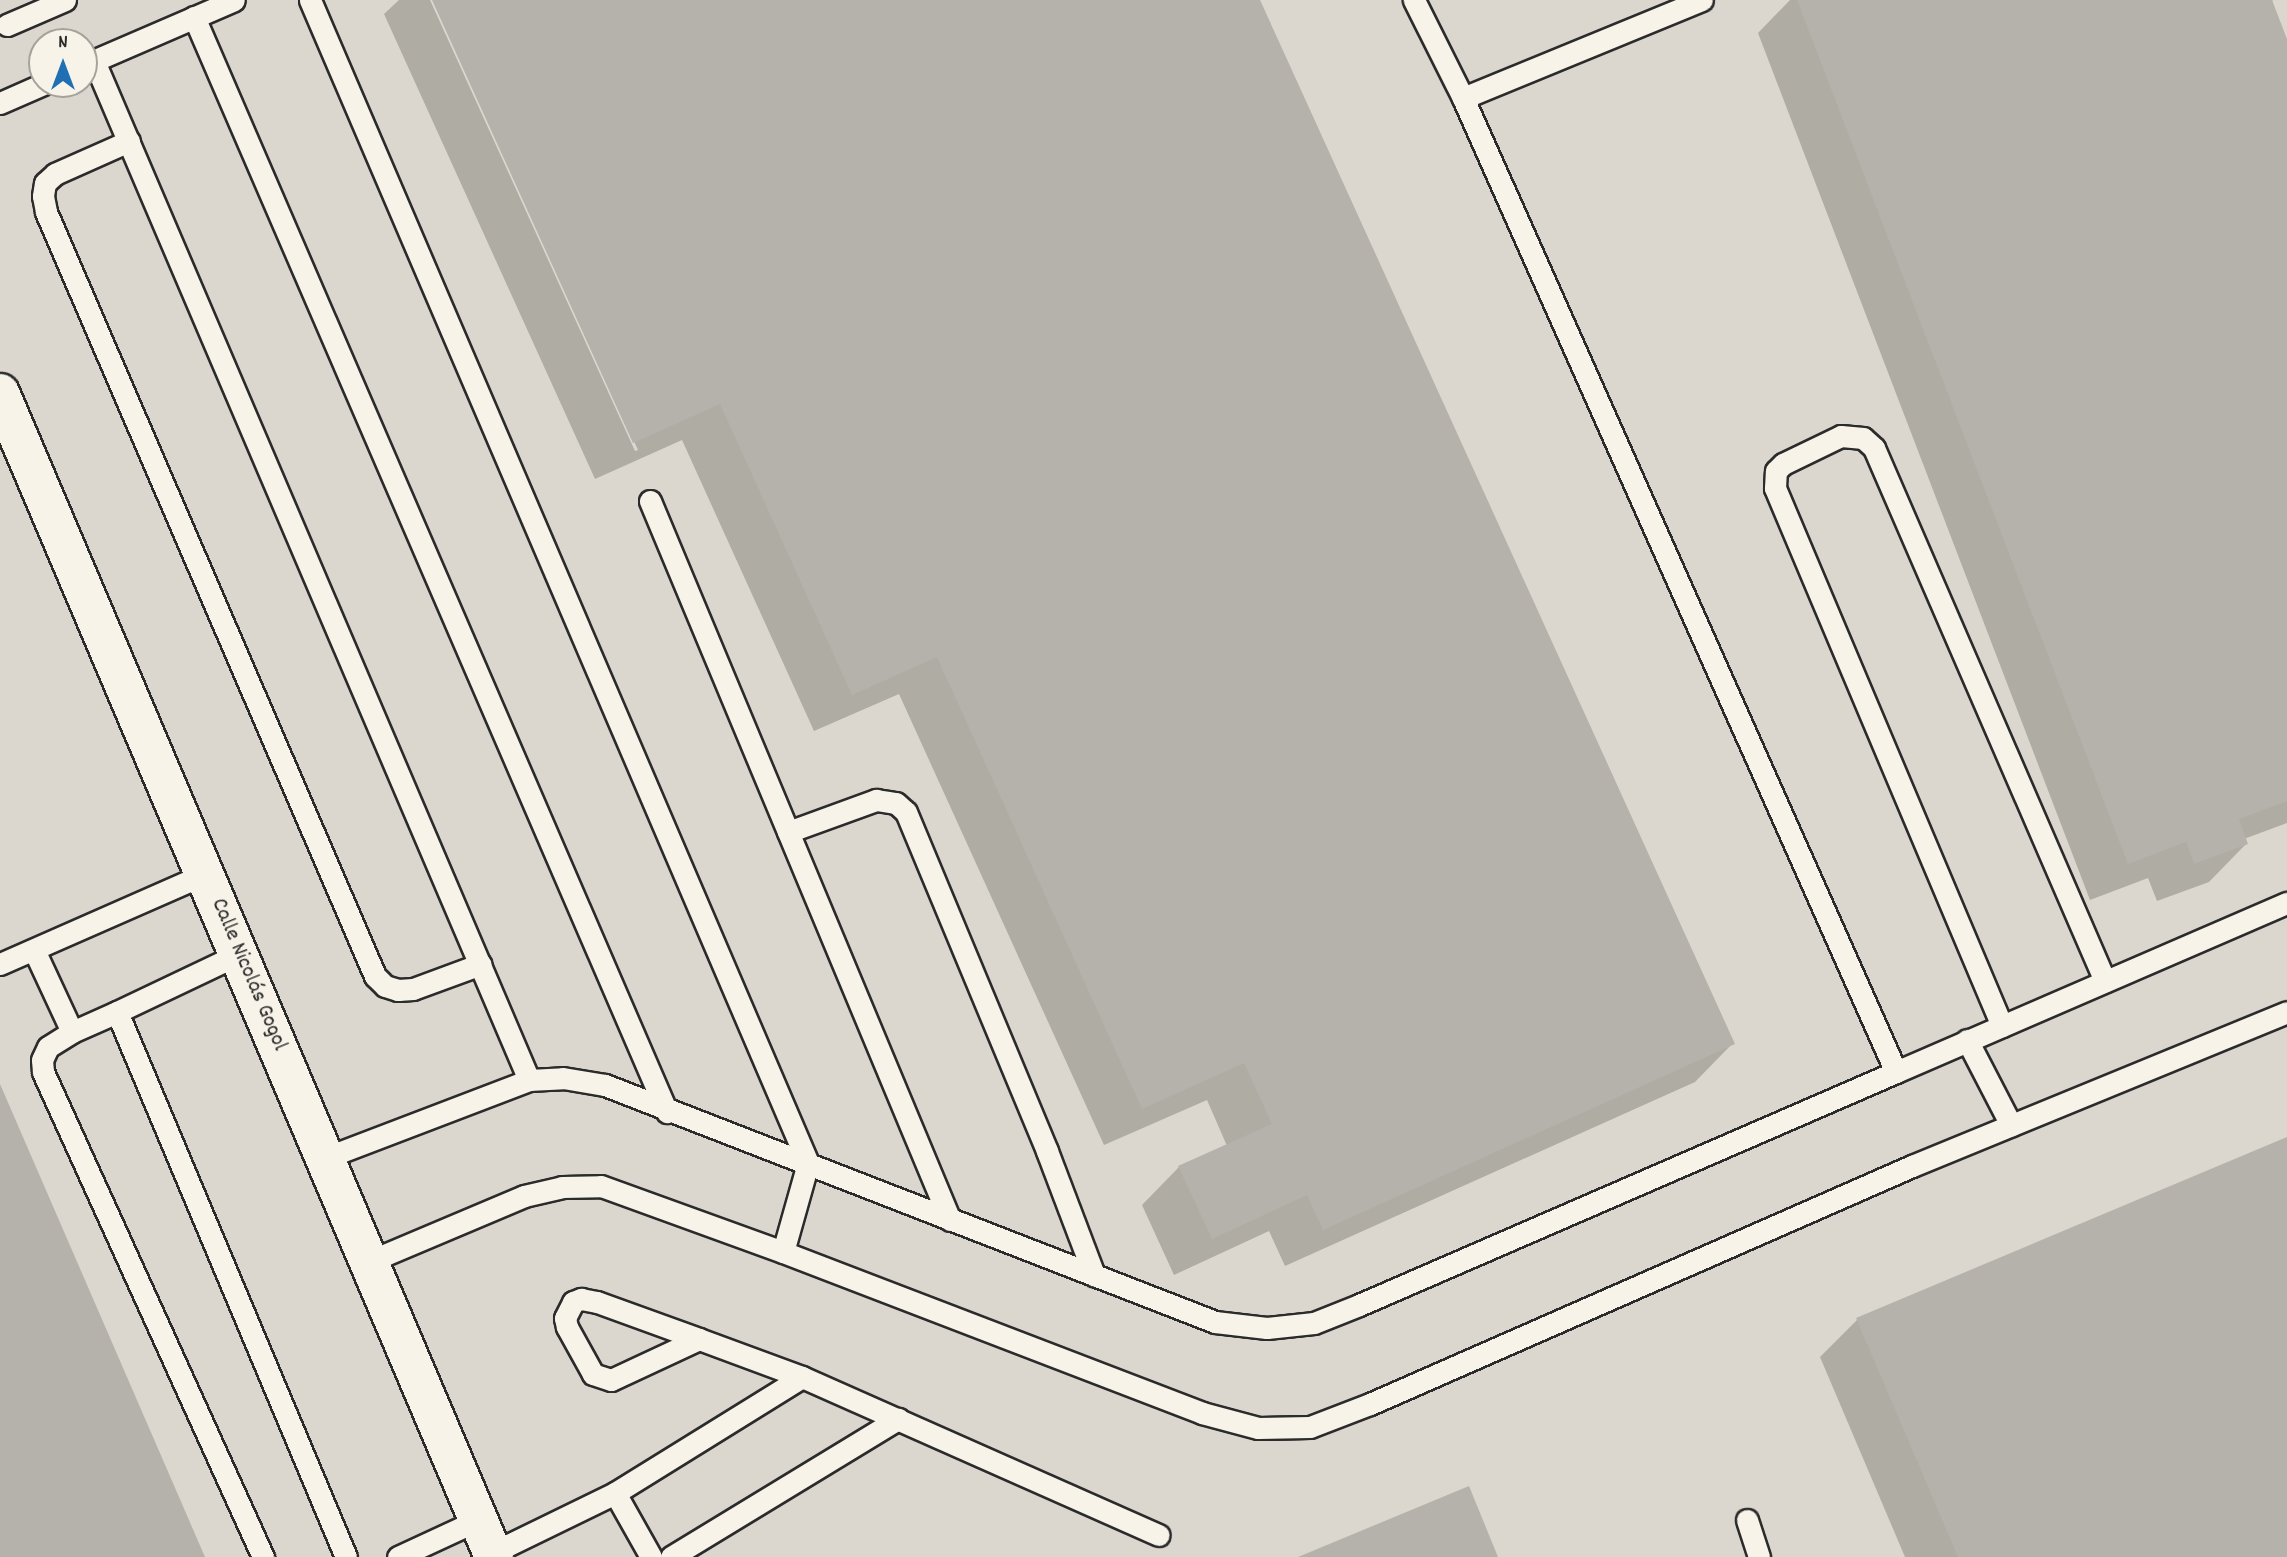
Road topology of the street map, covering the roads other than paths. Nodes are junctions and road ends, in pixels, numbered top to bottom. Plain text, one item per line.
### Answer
1 (65, 0) edge
2 (234, 0) edge
3 (310, 0) edge
4 (1414, 0) edge
5 (1695, 1) edge
6 (194, 17) junction
7 (7, 25) dead end
8 (98, 59) edge
9 (98, 81) edge
10 (28, 91) edge
11 (1463, 98) junction
12 (0, 103) edge
13 (129, 141) junction
14 (0, 393) edge
15 (650, 501) dead end
16 (788, 832) junction
17 (205, 874) junction
18 (2287, 902) edge
19 (34, 950) junction
20 (239, 954) junction
21 (0, 964) edge
22 (481, 964) junction
23 (2105, 981) junction
24 (117, 1012) junction
25 (2287, 1012) edge
26 (2002, 1026) junction
27 (72, 1032) junction
28 (1967, 1041) junction
29 (1896, 1072) junction
30 (530, 1080) junction
31 (667, 1112) junction
32 (2011, 1125) junction
33 (326, 1158) junction
34 (808, 1163) junction
35 (950, 1220) junction
36 (783, 1252) junction
37 (368, 1262) junction
38 (1094, 1275) junction
39 (699, 1339) junction
40 (802, 1377) junction
41 (898, 1419) junction
42 (615, 1493) junction
43 (1747, 1520) dead end
44 (1159, 1535) dead end
45 (488, 1543) edge
46 (263, 1557) edge
47 (346, 1557) edge
48 (398, 1557) edge
49 (652, 1557) edge
50 (671, 1557) edge
51 (1759, 1557) edge

1 - 7 lane
2 - 6 lane
3 - 34 lane
4 - 11 lane
5 - 11 lane
6 - 8 lane
6 - 31 lane
9 - 13 lane
10 - 12 lane
11 - 29 lane
13 - 22 lane
13 - 22 lane
14 - 17 street, Calle Nicolás Gogol
15 - 16 lane
16 - 35 lane
16 - 38 lane
17 - 19 lane
17 - 20 street, Calle Nicolás Gogol
18 - 23 lane
19 - 21 lane
19 - 27 lane
20 - 24 lane
20 - 33 street, Calle Nicolás Gogol
22 - 30 lane
23 - 26 lane
23 - 26 lane
24 - 27 lane
24 - 47 lane
25 - 32 lane
26 - 28 lane
27 - 46 lane
28 - 29 lane
28 - 32 lane
29 - 38 lane
30 - 31 lane
30 - 33 lane
31 - 34 lane
32 - 36 lane
33 - 37 street, Calle Nicolás Gogol
34 - 35 lane
34 - 36 lane
35 - 38 lane
36 - 37 lane
37 - 45 street, Calle Nicolás Gogol
39 - 39 lane
39 - 40 lane
40 - 41 lane
40 - 42 lane
41 - 44 lane
41 - 50 lane
42 - 45 lane
42 - 49 lane
43 - 51 lane
45 - 48 lane

